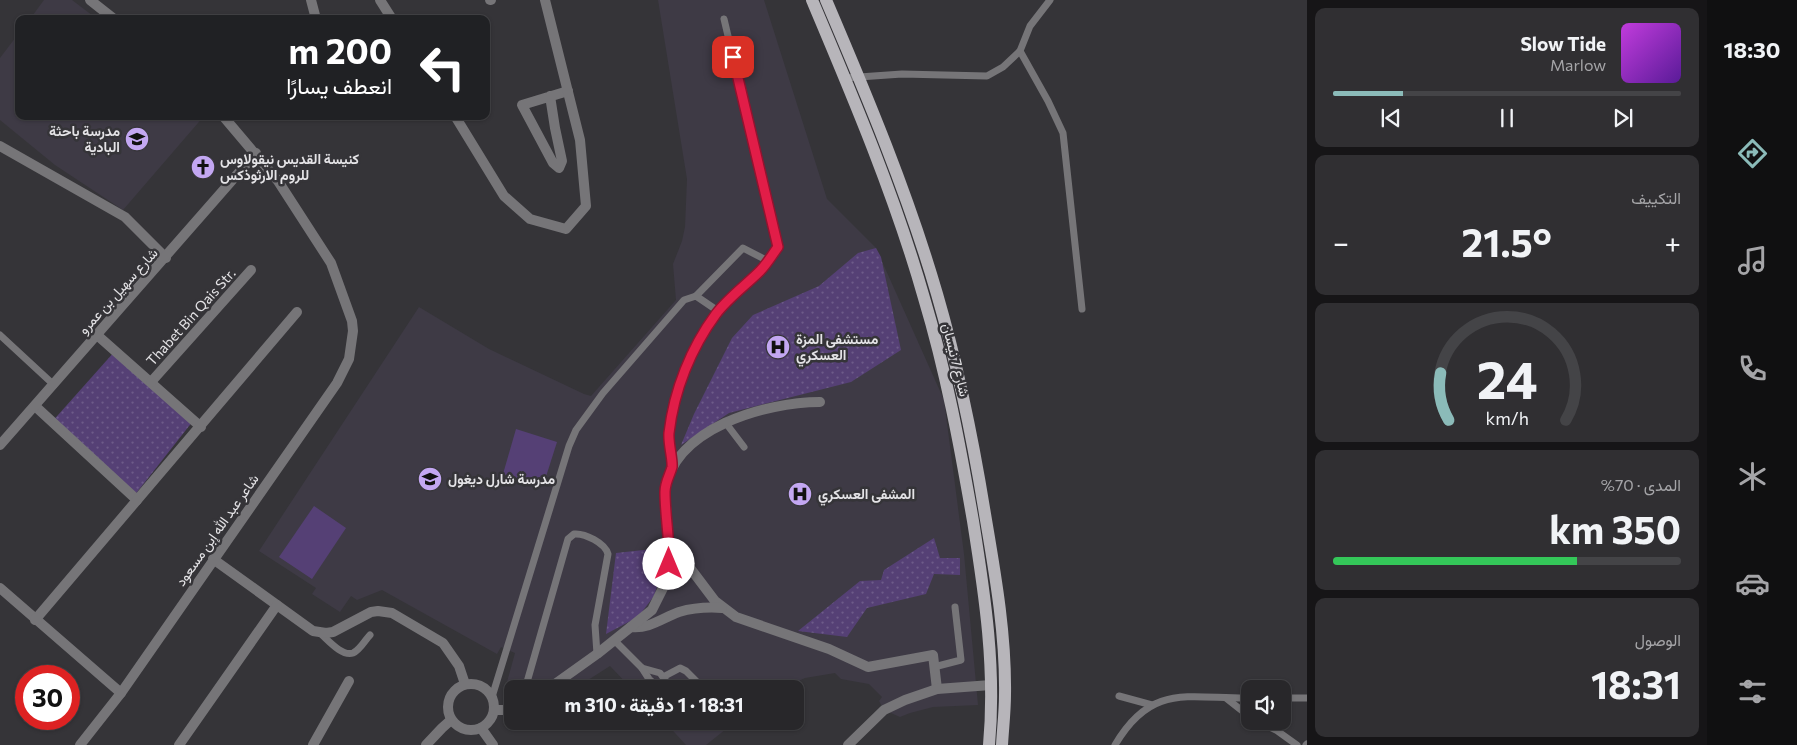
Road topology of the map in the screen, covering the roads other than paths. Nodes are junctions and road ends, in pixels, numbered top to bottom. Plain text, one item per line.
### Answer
1 (90, 0) edge
2 (311, 0) edge
3 (380, 0) edge
4 (545, 0) edge
5 (553, 0) edge
6 (812, 0) edge
7 (826, 0) edge
8 (1050, 0) edge
9 (109, 15) edge
10 (315, 15) edge
11 (389, 15) edge
12 (550, 15) junction
13 (724, 19) dead end
14 (1020, 51) junction
15 (859, 77) junction
16 (845, 78) junction
17 (568, 91) junction
18 (550, 96) junction
19 (226, 120) edge
20 (457, 120) edge
21 (0, 146) edge
22 (256, 154) junction
23 (166, 258) junction
24 (768, 261) junction
25 (251, 270) dead end
26 (696, 296) junction
27 (1082, 309) dead end
28 (297, 312) dead end
29 (718, 312) junction
30 (0, 335) edge
31 (97, 335) junction
32 (151, 382) junction
33 (54, 385) junction
34 (820, 402) dead end
35 (35, 406) junction
36 (725, 422) junction
37 (201, 427) junction
38 (0, 445) edge
39 (744, 447) dead end
40 (672, 466) junction
41 (137, 500) junction
42 (668, 539) junction
43 (213, 559) junction
44 (0, 588) edge
45 (277, 606) junction
46 (956, 607) dead end
47 (722, 608) junction
48 (35, 620) junction
49 (631, 627) junction
50 (320, 632) junction
51 (370, 635) dead end
52 (614, 640) junction
53 (597, 654) junction
54 (934, 667) junction
55 (642, 668) junction
56 (663, 677) junction
57 (528, 680) edge
58 (561, 680) edge
59 (650, 680) edge
60 (665, 680) edge
61 (695, 680) edge
62 (349, 681) dead end
63 (465, 684) junction
64 (992, 684) junction
65 (937, 689) junction
66 (121, 693) junction
67 (1119, 696) dead end
68 (492, 697) junction
69 (1226, 698) junction
70 (1241, 698) edge
71 (1291, 698) edge
72 (1307, 698) edge
73 (1152, 705) junction
74 (494, 710) junction
75 (1241, 710) edge
76 (504, 711) edge
77 (451, 720) junction
78 (481, 728) junction
79 (1276, 730) edge
80 (80, 745) edge
81 (179, 745) edge
82 (313, 745) edge
83 (426, 745) edge
84 (493, 745) edge
85 (848, 745) edge
86 (989, 745) edge
87 (1002, 745) edge
88 (1115, 745) edge
89 (1297, 745) edge

1 - 9 street
2 - 10 street
3 - 11 street
4 - 12 street
5 - 12 street
6 - 16 main road, شارع 7 نيسان
7 - 15 main road, شارع 7 نيسان
8 - 14 lane
12 - 17 street
13 - 24 lane
14 - 15 lane
14 - 27 lane
15 - 16 lane
15 - 87 main road, شارع 7 نيسان
16 - 64 main road, شارع 7 نيسان
17 - 18 street
17 - 20 street
18 - 18 street
19 - 22 street
21 - 23 street
22 - 23 street, شارع سهيل بن عمرو
22 - 43 street, شاعر عبد الله إبن مسعود
23 - 31 street, شارع سهيل بن عمرو
24 - 26 lane
24 - 29 lane
25 - 32 street, Thabet Bin Qais Str.
26 - 29 lane
26 - 68 lane
28 - 37 street
29 - 40 lane
30 - 33 lane
31 - 32 street
31 - 33 street, شارع سهيل بن عمرو
32 - 37 street
33 - 35 street, شارع سهيل بن عمرو
34 - 36 street
35 - 38 street, شارع سهيل بن عمرو
35 - 41 street
36 - 39 lane
36 - 40 street
37 - 41 street
40 - 42 street
41 - 48 street
42 - 47 street
42 - 49 street
43 - 45 street
43 - 66 street, شاعر عبد الله إبن مسعود
44 - 48 street
45 - 50 street
45 - 81 street
46 - 54 lane
47 - 49 street
47 - 54 street
48 - 66 street
49 - 52 street
50 - 51 lane
50 - 63 street
52 - 53 street
52 - 55 lane
53 - 57 lane
53 - 58 street
54 - 65 street
55 - 56 lane
55 - 59 lane
56 - 60 lane
56 - 61 lane
62 - 82 street
63 - 68 street
63 - 77 street
64 - 65 street
64 - 86 main road, شارع 7 نيسان
65 - 85 street
66 - 80 street, شاعر عبد الله إبن مسعود
67 - 73 lane
68 - 74 street
69 - 70 lane
69 - 73 lane
69 - 75 lane
71 - 72 lane
73 - 88 lane
74 - 76 street
74 - 78 street
77 - 78 street
77 - 83 street
78 - 84 street
79 - 89 lane

